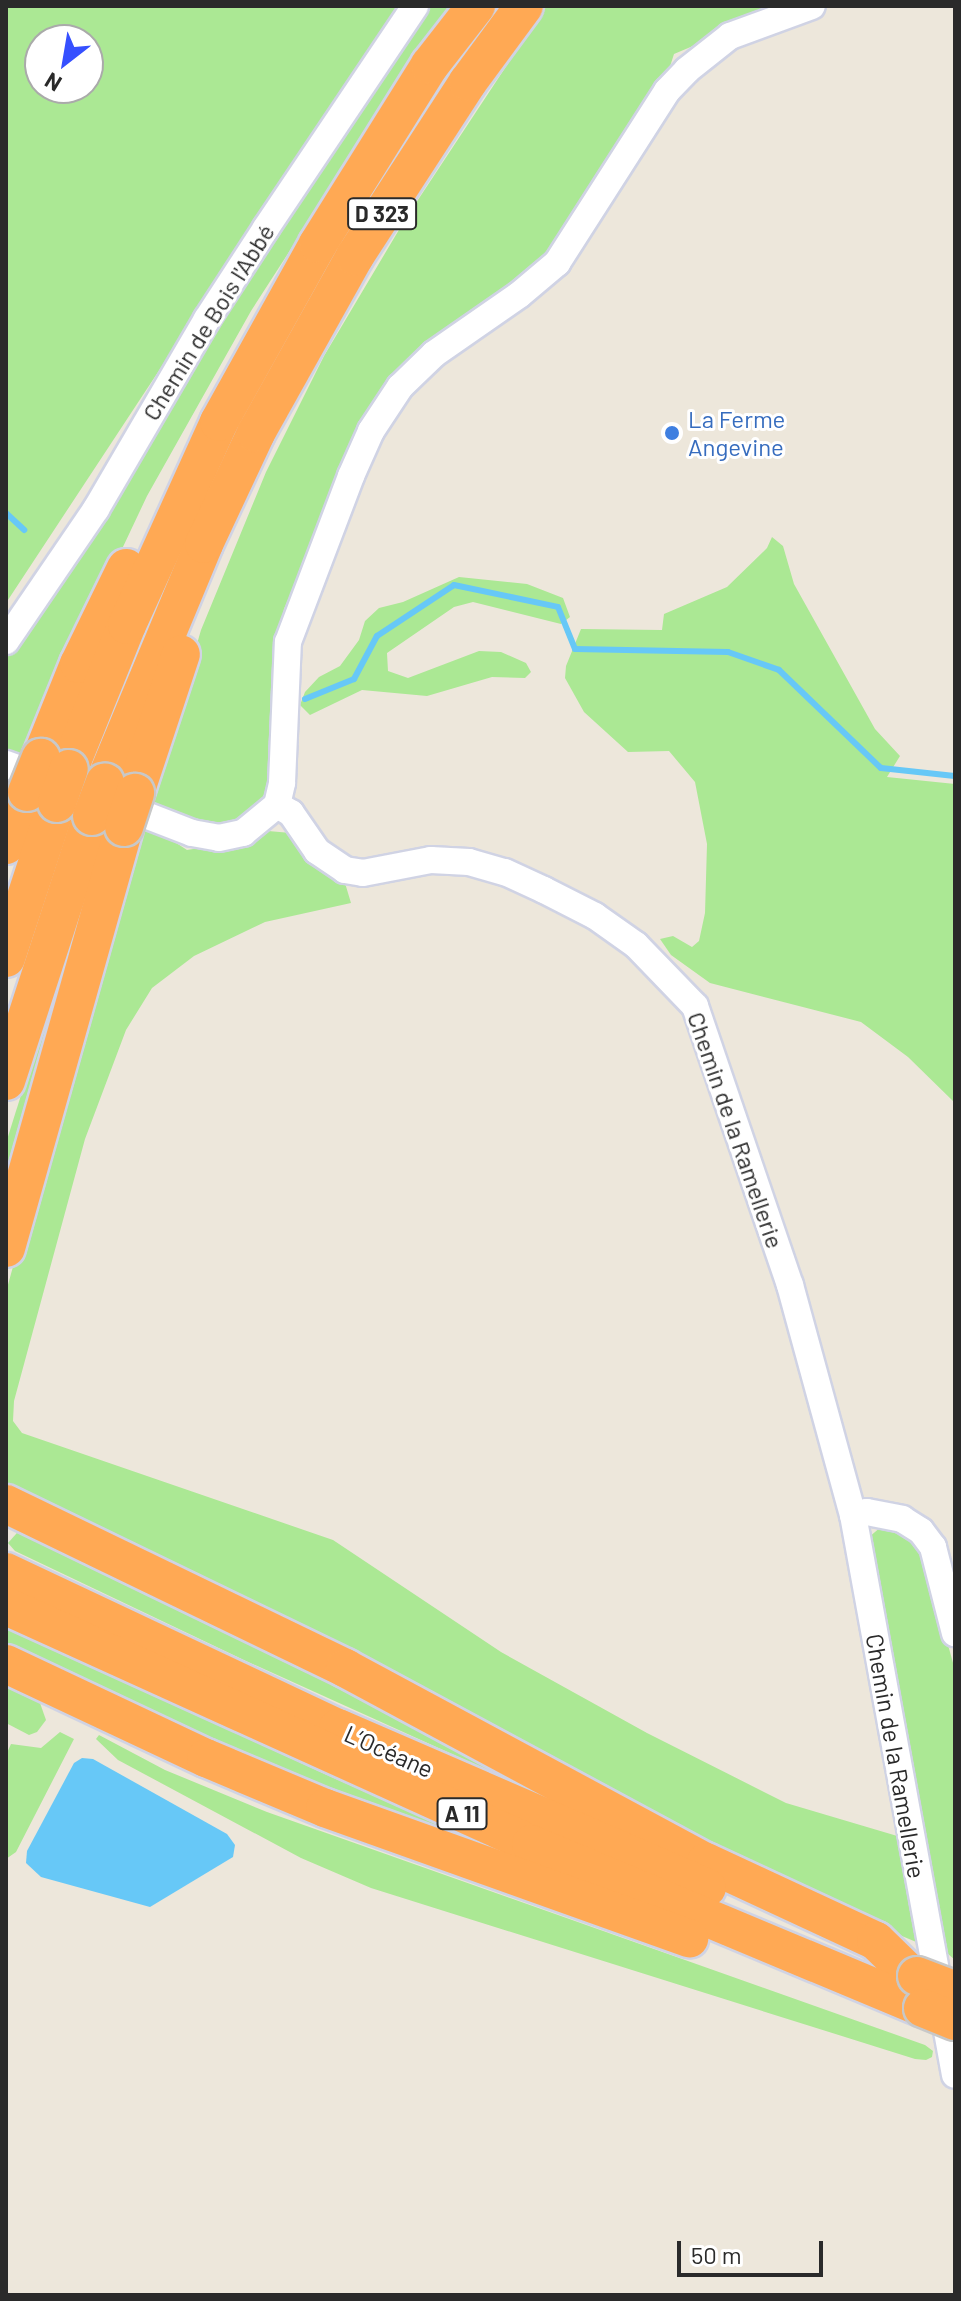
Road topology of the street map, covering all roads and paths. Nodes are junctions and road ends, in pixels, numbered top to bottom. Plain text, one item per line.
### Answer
1 (415, 6) edge
2 (476, 6) edge
3 (524, 6) edge
4 (812, 6) edge
5 (6, 641) edge
6 (40, 777) edge
7 (114, 804) junction
8 (277, 805) junction
9 (6, 845) edge
10 (6, 958) edge
11 (6, 1081) edge
12 (6, 1248) edge
13 (6, 1504) edge
14 (853, 1515) junction
15 (6, 1572) edge
16 (6, 1606) edge
17 (955, 1633) edge
18 (6, 1664) edge
19 (937, 2001) edge
20 (955, 2075) edge

1 - 5 street, Chemin de Bois l'Abbé
2 - 6 highway, D 323
3 - 7 highway, D 323
4 - 8 street
6 - 8 street
6 - 9 highway
6 - 10 highway, D 323
7 - 11 highway, D 323
7 - 12 highway
8 - 14 street, Chemin de la Ramellerie
13 - 19 highway
14 - 17 street
14 - 20 street, Chemin de la Ramellerie
15 - 19 highway, L’Océane / A 11
16 - 19 highway, L’Océane / A 11
18 - 19 highway

